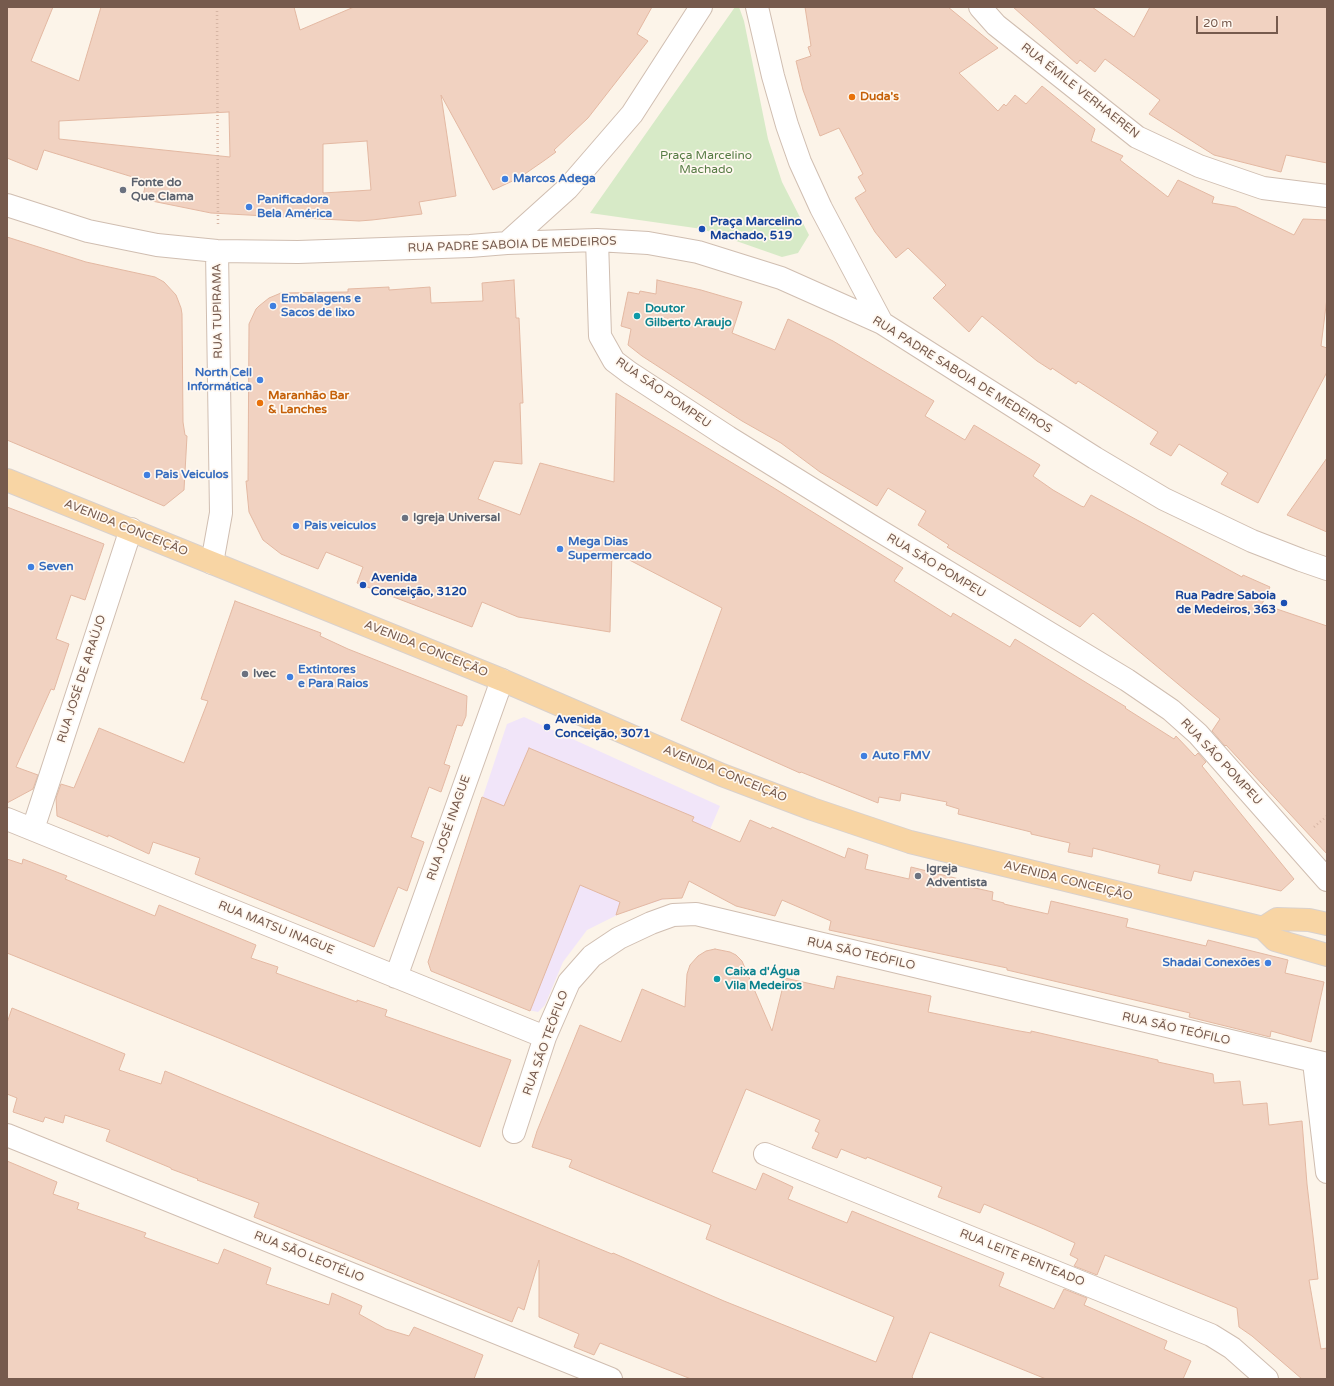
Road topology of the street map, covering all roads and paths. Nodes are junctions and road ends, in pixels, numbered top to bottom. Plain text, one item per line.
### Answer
1 (217, 7) edge
2 (701, 7) edge
3 (757, 7) edge
4 (980, 7) edge
5 (1327, 196) edge
6 (7, 206) edge
7 (597, 240) junction
8 (507, 243) junction
9 (217, 251) junction
10 (882, 323) junction
11 (7, 480) edge
12 (131, 529) junction
13 (212, 563) junction
14 (1327, 569) edge
15 (502, 680) junction
16 (7, 819) edge
17 (33, 830) junction
18 (1327, 880) edge
19 (1327, 924) edge
20 (1263, 928) junction
21 (1327, 955) edge
22 (396, 977) junction
23 (546, 1038) junction
24 (1321, 1063) edge
25 (514, 1132) dead end
26 (7, 1136) edge
27 (766, 1154) dead end
28 (1327, 1172) edge
29 (611, 1379) edge
30 (1267, 1379) edge

1 - 9 path
2 - 8 street
3 - 10 street
4 - 5 street, RUA ÉMILE VERHAEREN
6 - 9 street, RUA PADRE SABOIA DE MEDEIROS
7 - 8 street, RUA PADRE SABOIA DE MEDEIROS
7 - 10 street, RUA PADRE SABOIA DE MEDEIROS
7 - 18 street, RUA SÃO POMPEU
8 - 9 street, RUA PADRE SABOIA DE MEDEIROS
9 - 13 street, RUA TUPIRAMA
10 - 14 street, RUA PADRE SABOIA DE MEDEIROS
11 - 12 main road, AVENIDA CONCEIÇÃO
12 - 13 main road, AVENIDA CONCEIÇÃO
12 - 17 street, RUA JOSÉ DE ARAÚJO
13 - 15 main road, AVENIDA CONCEIÇÃO
15 - 20 main road, AVENIDA CONCEIÇÃO
15 - 22 street, RUA JOSÉ INAGUE
16 - 17 street, RUA MATSU INAGUE
17 - 22 street, RUA MATSU INAGUE
19 - 20 main road
20 - 21 main road, AVENIDA CONCEIÇÃO
22 - 23 street, RUA MATSU INAGUE
23 - 24 street, RUA SÃO TEÓFILO
23 - 25 street, RUA SÃO TEÓFILO
24 - 28 street
26 - 29 street, RUA SÃO LEOTÉLIO
27 - 30 street, RUA LEITE PENTEADO

